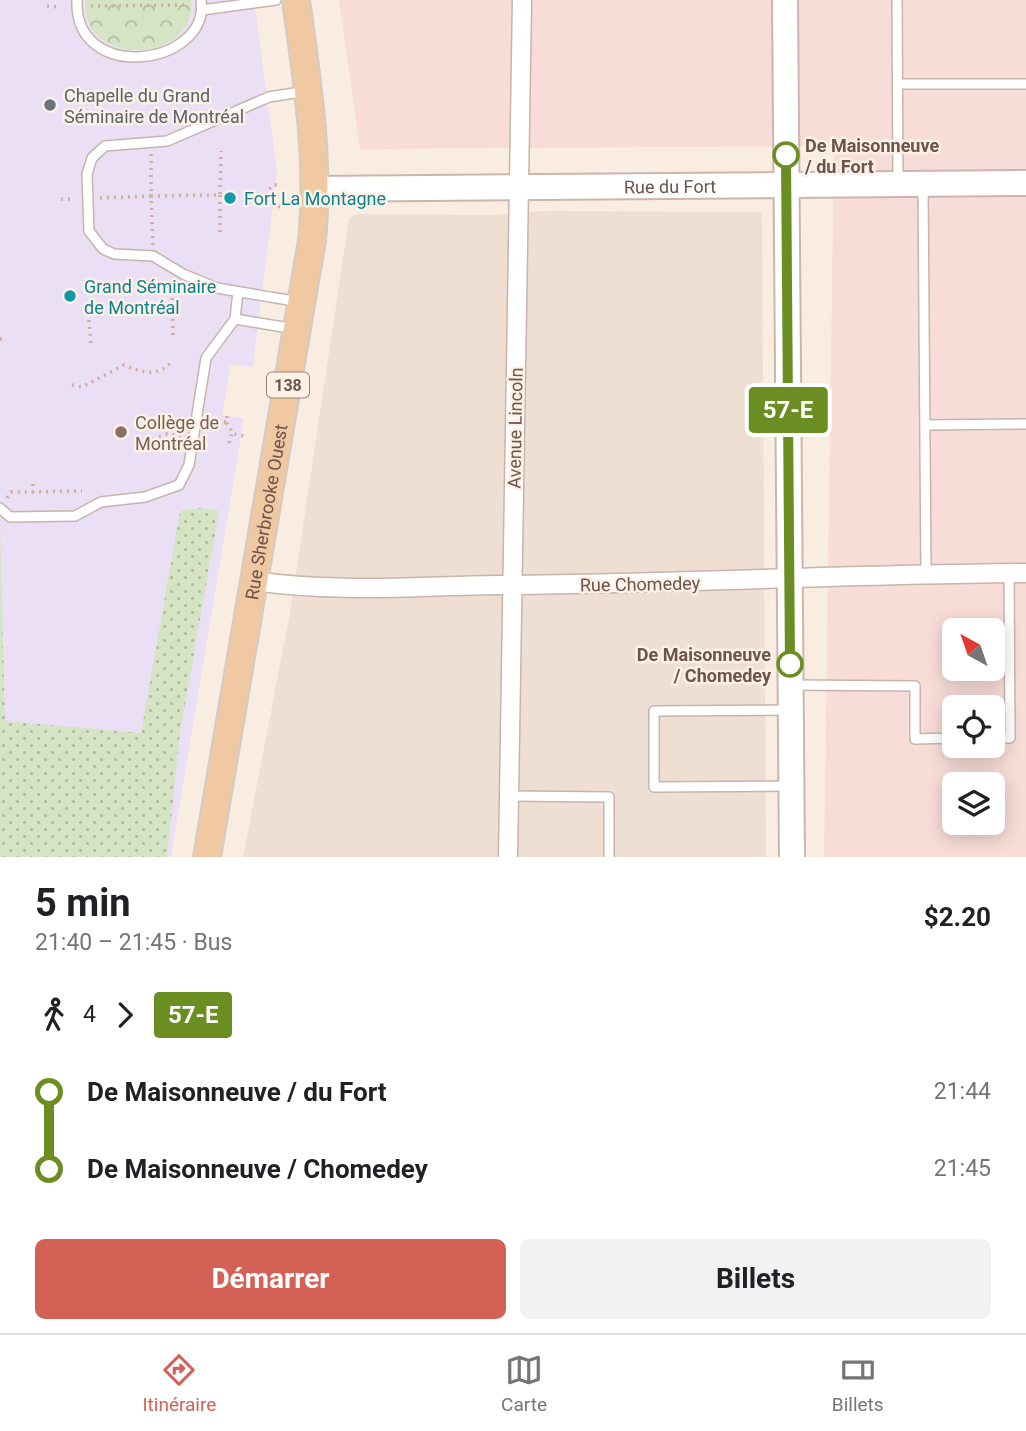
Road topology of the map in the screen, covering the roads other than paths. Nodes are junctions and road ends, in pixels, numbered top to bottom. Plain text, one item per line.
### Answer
1 (276, 0) edge
2 (296, 0) edge
3 (522, 0) edge
4 (785, 0) edge
5 (897, 0) edge
6 (81, 3) edge
7 (201, 5) edge
8 (898, 84) junction
9 (1026, 84) edge
10 (308, 90) junction
11 (910, 183) junction
12 (1026, 183) edge
13 (786, 185) junction
14 (315, 188) junction
15 (519, 188) junction
16 (238, 292) junction
17 (302, 302) junction
18 (235, 319) junction
19 (297, 329) junction
20 (1026, 424) edge
21 (926, 425) junction
22 (0, 508) edge
23 (1018, 573) edge
24 (926, 574) junction
25 (790, 579) junction
26 (254, 581) junction
27 (512, 585) junction
28 (791, 698) junction
29 (942, 738) edge
30 (1005, 738) edge
31 (792, 786) junction
32 (509, 796) junction
33 (207, 857) edge
34 (508, 857) edge
35 (608, 857) edge
36 (792, 857) edge

1 - 7 lane
2 - 10 main road, Rue Sherbrooke Ouest / 138
3 - 15 street, Avenue Lincoln
4 - 13 street
5 - 8 lane
6 - 7 lane
8 - 9 lane
8 - 11 lane
10 - 14 main road, Rue Sherbrooke Ouest / 138
10 - 16 lane
11 - 12 street, Rue du Fort
11 - 13 street, Rue du Fort
11 - 21 lane
13 - 15 street, Rue du Fort
13 - 25 street
14 - 15 street, Rue du Fort
14 - 17 main road, Rue Sherbrooke Ouest / 138
15 - 27 street, Avenue Lincoln
16 - 17 lane
16 - 18 lane
17 - 19 main road, Rue Sherbrooke Ouest / 138
18 - 19 lane
18 - 22 lane
19 - 26 main road, Rue Sherbrooke Ouest / 138
20 - 21 lane
21 - 24 lane
23 - 24 street, Rue Chomedey
23 - 30 lane
24 - 25 street, Rue Chomedey
25 - 27 street, Rue Chomedey
25 - 28 street
26 - 27 street, Rue Chomedey
26 - 33 main road, Rue Sherbrooke Ouest / 138
27 - 32 street, Avenue Lincoln
28 - 29 lane
28 - 31 street
28 - 31 lane
31 - 36 street
32 - 34 street, Avenue Lincoln
32 - 35 lane

